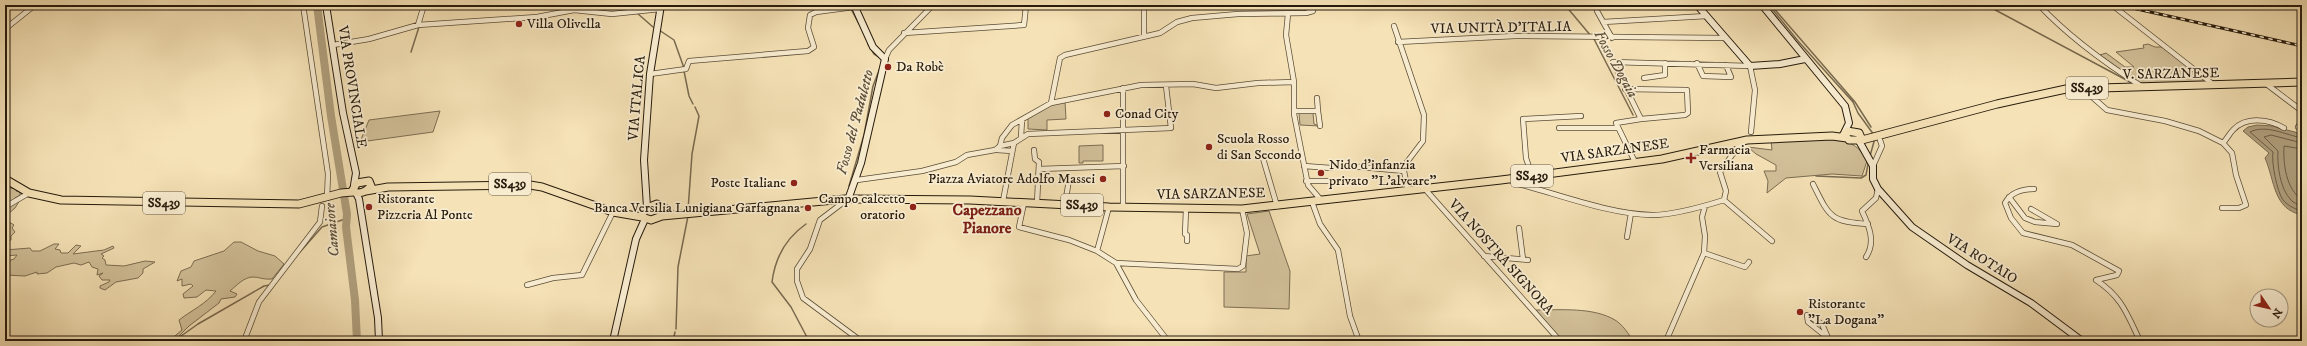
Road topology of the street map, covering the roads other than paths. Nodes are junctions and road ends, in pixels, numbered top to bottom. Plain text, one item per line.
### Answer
1 (34, 5) edge
2 (303, 5) edge
3 (326, 5) edge
4 (424, 5) edge
5 (933, 5) edge
6 (1009, 5) edge
7 (1144, 5) edge
8 (1314, 5) edge
9 (1697, 5) edge
10 (1762, 5) edge
11 (2039, 5) edge
12 (2112, 5) edge
13 (660, 7) edge
14 (852, 7) edge
15 (1597, 12) dead end
16 (1288, 14) junction
17 (1707, 16) junction
18 (1603, 22) junction
19 (418, 25) junction
20 (1394, 26) dead end
21 (5, 28) edge
22 (904, 34) junction
23 (1144, 37) junction
24 (1612, 38) junction
25 (1725, 38) junction
26 (1398, 42) junction
27 (333, 45) junction
28 (885, 59) junction
29 (1805, 59) junction
30 (1665, 63) junction
31 (1697, 64) junction
32 (1726, 65) junction
33 (1750, 66) junction
34 (650, 74) junction
35 (1644, 78) dead end
36 (1294, 82) junction
37 (2302, 82) edge
38 (2266, 83) junction
39 (2214, 85) junction
40 (1166, 86) junction
41 (2141, 86) junction
42 (1123, 88) junction
43 (2082, 88) junction
44 (1625, 89) junction
45 (1316, 98) dead end
46 (1051, 103) junction
47 (1294, 111) junction
48 (1318, 111) junction
49 (2302, 111) edge
50 (1581, 116) dead end
51 (1641, 119) junction
52 (1022, 120) junction
53 (2302, 121) edge
54 (1849, 123) junction
55 (1320, 126) dead end
56 (2298, 127) dead end
57 (1559, 128) dead end
58 (1617, 128) junction
59 (2284, 128) dead end
60 (1124, 130) junction
61 (1751, 132) dead end
62 (1022, 136) junction
63 (1846, 136) junction
64 (1858, 136) junction
65 (1877, 137) junction
66 (1742, 141) junction
67 (1014, 143) junction
68 (2223, 143) junction
69 (1000, 146) junction
70 (995, 150) junction
71 (1034, 150) dead end
72 (1012, 151) junction
73 (1865, 152) junction
74 (1262, 155) dead end
75 (1635, 162) junction
76 (1872, 164) junction
77 (1124, 166) junction
78 (1304, 166) junction
79 (1350, 166) dead end
80 (1331, 168) dead end
81 (1039, 169) junction
82 (1404, 170) junction
83 (356, 173) junction
84 (1532, 176) junction
85 (5, 179) edge
86 (1510, 179) junction
87 (857, 180) junction
88 (1069, 180) dead end
89 (1329, 180) dead end
90 (1306, 181) junction
91 (369, 182) junction
92 (1813, 184) dead end
93 (388, 187) junction
94 (1425, 189) junction
95 (1878, 189) junction
96 (2034, 189) dead end
97 (353, 191) junction
98 (365, 191) junction
99 (1408, 191) junction
100 (29, 193) junction
101 (647, 194) junction
102 (2009, 197) junction
103 (847, 199) junction
104 (325, 200) junction
105 (1322, 200) junction
106 (1724, 200) junction
107 (1003, 201) junction
108 (1312, 202) junction
109 (1024, 203) junction
110 (1037, 203) junction
111 (658, 204) junction
112 (1065, 204) junction
113 (1277, 206) junction
114 (1705, 206) junction
115 (5, 207) edge
116 (1108, 207) junction
117 (1123, 207) junction
118 (2222, 208) dead end
119 (1186, 209) junction
120 (1242, 209) junction
121 (2031, 210) dead end
122 (614, 212) junction
123 (663, 212) junction
124 (644, 213) junction
125 (1631, 213) junction
126 (653, 220) junction
127 (1868, 224) junction
128 (1519, 228) dead end
129 (1628, 237) dead end
130 (1187, 241) dead end
131 (1772, 241) dead end
132 (636, 243) junction
133 (1098, 251) junction
134 (1704, 253) junction
135 (1484, 256) junction
136 (1866, 257) dead end
137 (1749, 262) dead end
138 (1116, 263) junction
139 (527, 285) dead end
140 (1828, 339) edge
141 (244, 341) edge
142 (379, 341) edge
143 (613, 341) edge
144 (861, 341) edge
145 (1168, 341) edge
146 (1359, 341) edge
147 (1560, 341) edge
148 (1666, 341) edge
149 (2082, 341) edge
150 (2140, 341) edge

1 - 21 street
2 - 104 street
3 - 27 main road, VIA PROVINCIALE
4 - 19 street
5 - 22 street
6 - 22 street
7 - 23 street
8 - 16 street
9 - 17 main road
10 - 29 main road, VIA ROTAIO
11 - 41 street
12 - 39 street
13 - 19 street
13 - 34 main road, VIA ITALICA
14 - 28 main road
14 - 34 street
15 - 18 street
16 - 23 street
16 - 36 street
17 - 18 street
17 - 25 main road
18 - 24 street
19 - 27 street
20 - 26 street
22 - 28 street
23 - 46 street
24 - 25 street, VIA UNITÀ D'ITALIA
24 - 26 street, VIA UNITÀ D'ITALIA
25 - 33 main road
26 - 82 street
27 - 83 main road, VIA PROVINCIALE
28 - 87 main road
29 - 33 main road
29 - 54 main road, VIA ROTAIO
30 - 31 street
30 - 35 street
30 - 44 street
31 - 32 street
31 - 32 street
32 - 33 street
33 - 61 street
34 - 101 main road, VIA ITALICA
36 - 40 street
36 - 47 street
37 - 38 main road, V. SARZANESE / SS439
38 - 39 main road, V. SARZANESE / SS439
38 - 49 street
39 - 41 main road, V. SARZANESE / SS439
40 - 42 street
40 - 60 street
41 - 43 main road, V. SARZANESE / SS439
42 - 46 street
42 - 60 street
43 - 65 main road, V. SARZANESE / SS439
43 - 68 street
44 - 51 street
44 - 51 street
45 - 48 street
46 - 52 street
47 - 48 street
47 - 78 street
48 - 55 street
50 - 84 street
51 - 58 street
52 - 62 street
52 - 69 street
53 - 56 street
54 - 63 main road
54 - 64 main road, VIA ROTAIO
57 - 58 street
58 - 75 street
59 - 68 street
60 - 62 street
60 - 77 street
62 - 67 street
63 - 64 main road, SS439
63 - 64 main road, SS439
63 - 66 main road, VIA SARZANESE / SS439
63 - 73 main road
64 - 65 main road, SS439
64 - 73 main road, VIA ROTAIO
65 - 76 street
66 - 75 main road, VIA SARZANESE / SS439
66 - 106 street
67 - 69 street
67 - 72 street
68 - 118 street
69 - 70 street
70 - 72 street
70 - 87 street
71 - 81 street
72 - 107 street
73 - 76 main road, VIA ROTAIO
74 - 113 street
75 - 84 main road, VIA SARZANESE / SS439
76 - 95 main road, VIA ROTAIO
77 - 81 street
77 - 117 street
78 - 80 street
78 - 90 street
79 - 82 street
81 - 110 street
82 - 99 street
83 - 91 main road
83 - 97 main road, VIA PROVINCIALE
84 - 86 main road, VIA SARZANESE / SS439
85 - 100 main road, SS439
86 - 94 main road, VIA SARZANESE / SS439
86 - 125 street
87 - 103 main road
88 - 112 street
89 - 90 street
90 - 105 street
91 - 93 main road
91 - 97 main road
91 - 98 main road
92 - 127 street
93 - 98 main road, SS439
93 - 122 main road, SS439
94 - 99 main road, VIA SARZANESE / SS439
94 - 135 street, VIA NOSTRA SIGNORA
95 - 127 street
95 - 149 main road, VIA ROTAIO
96 - 102 street
97 - 98 main road
97 - 104 main road, SS439
97 - 142 main road, VIA PROVINCIALE
99 - 105 main road, VIA SARZANESE / SS439
100 - 104 main road, SS439
100 - 115 street
101 - 111 main road
101 - 124 main road, VIA ITALICA
102 - 121 street
102 - 150 street
103 - 107 main road, VIA SARZANESE / SS439
103 - 123 main road, VIA SARZANESE / SS439
103 - 144 street
104 - 141 street
105 - 108 main road, VIA SARZANESE / SS439
106 - 114 street
106 - 131 street
107 - 109 main road, VIA SARZANESE / SS439
108 - 113 main road, VIA SARZANESE / SS439
108 - 146 street
109 - 110 main road, VIA SARZANESE / SS439
109 - 133 street
110 - 112 main road, VIA SARZANESE / SS439
111 - 123 main road
111 - 124 main road, SS439
112 - 116 main road, VIA SARZANESE / SS439
113 - 120 main road, VIA SARZANESE / SS439
114 - 125 street
114 - 134 street
116 - 117 main road, VIA SARZANESE / SS439
116 - 133 street
117 - 119 main road, VIA SARZANESE / SS439
119 - 120 main road, VIA SARZANESE / SS439
119 - 130 street
120 - 138 street
122 - 124 main road, SS439
122 - 139 street
123 - 126 main road, SS439
124 - 126 main road, SS439
124 - 132 main road, VIA ITALICA
125 - 129 street
126 - 132 main road, VIA ITALICA
127 - 136 street
128 - 135 street
132 - 143 main road, VIA ITALICA
133 - 138 street
134 - 137 street
134 - 148 street
135 - 147 street, VIA NOSTRA SIGNORA
138 - 145 street
140 - 140 street

